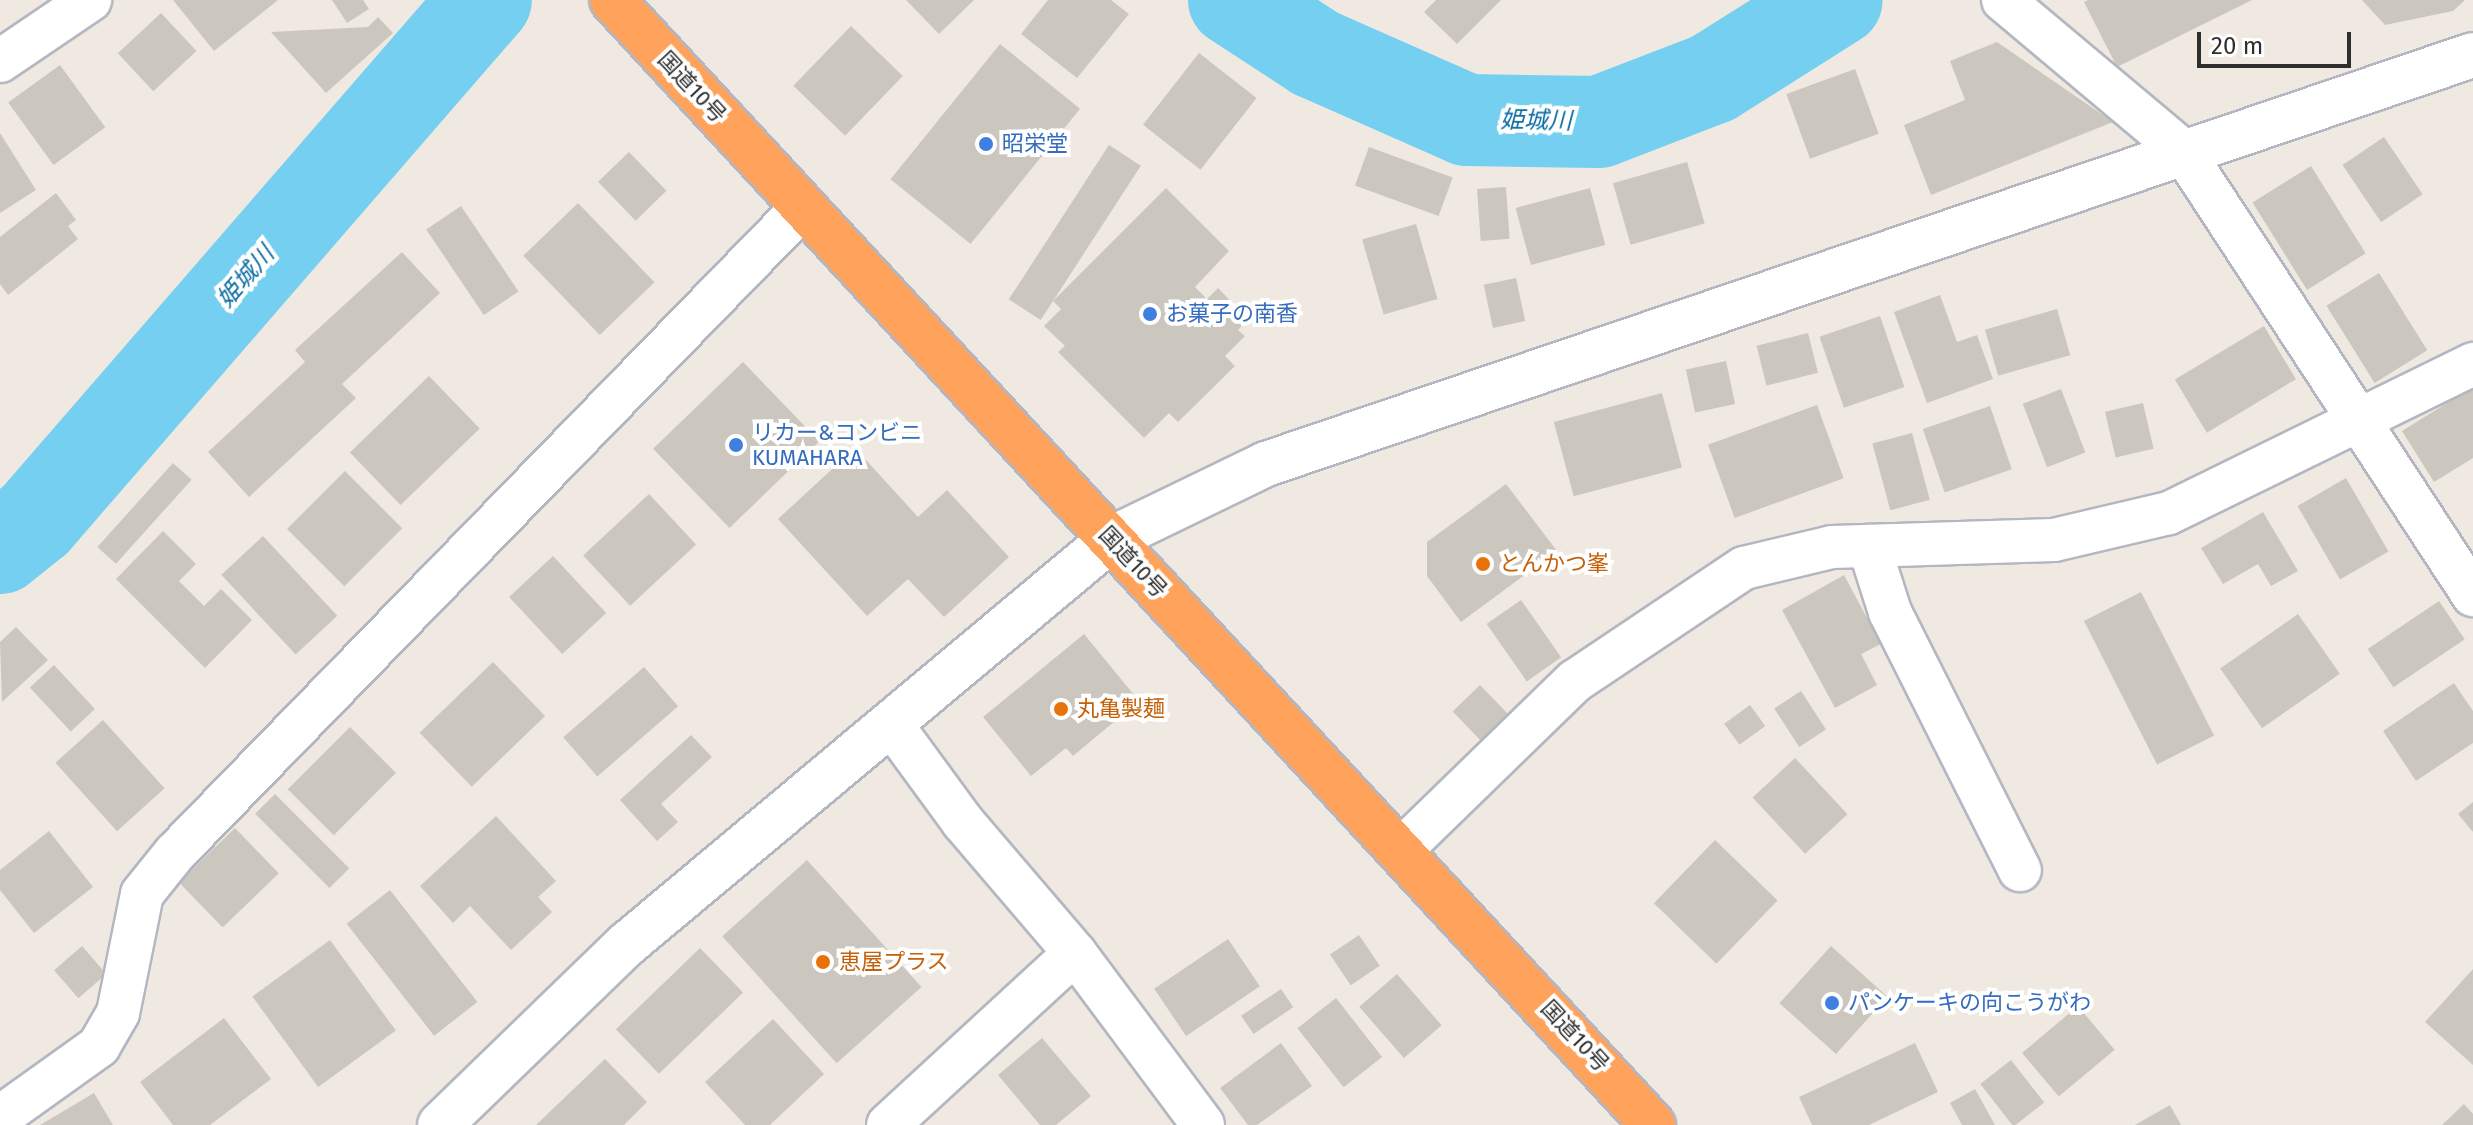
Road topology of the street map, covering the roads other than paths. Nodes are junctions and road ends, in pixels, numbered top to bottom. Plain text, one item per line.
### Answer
1 (90, 0) edge
2 (612, 0) edge
3 (2003, 0) edge
4 (2473, 55) edge
5 (0, 61) edge
6 (2182, 150) junction
7 (803, 207) junction
8 (2473, 364) edge
9 (2355, 419) junction
10 (1111, 539) junction
11 (1869, 546) junction
12 (2473, 595) edge
13 (892, 725) junction
14 (1402, 849) junction
15 (2020, 870) dead end
16 (1075, 953) junction
17 (0, 1117) edge
18 (440, 1125) edge
19 (888, 1125) edge
20 (1203, 1125) edge
21 (1653, 1125) edge

1 - 5 street
2 - 7 highway, 国道10号
3 - 6 street
4 - 6 street
6 - 9 street
6 - 10 street
7 - 10 highway, 国道10号
7 - 17 street
8 - 9 street
9 - 11 street
9 - 12 street
10 - 13 street
10 - 14 highway, 国道10号
11 - 14 street
11 - 15 street
13 - 16 street
13 - 18 street
14 - 21 highway, 国道10号
16 - 19 street
16 - 20 street

